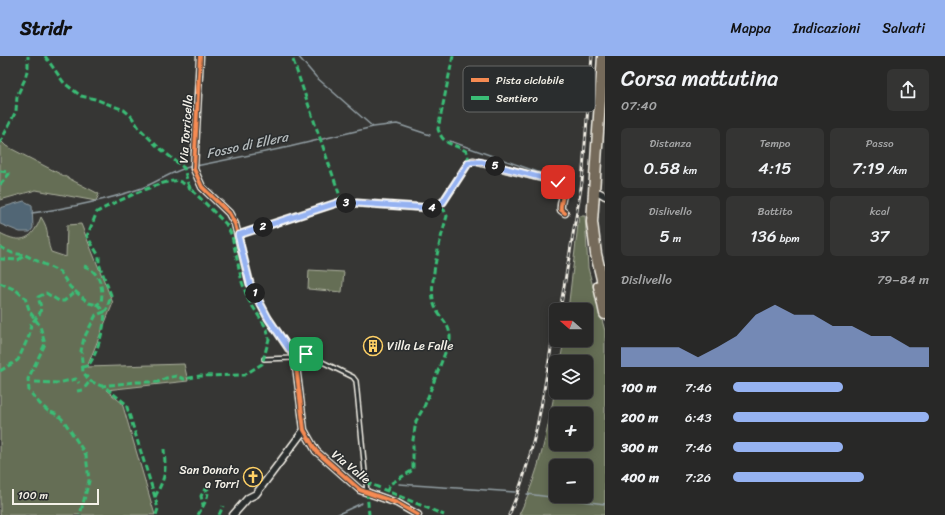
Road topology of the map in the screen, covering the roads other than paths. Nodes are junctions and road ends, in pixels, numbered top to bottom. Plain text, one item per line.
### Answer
1 (200, 56) edge
2 (603, 56) edge
3 (565, 213) dead end
4 (238, 235) junction
5 (596, 254) junction
6 (605, 292) edge
7 (605, 314) edge
8 (295, 357) junction
9 (264, 359) dead end
10 (304, 430) junction
11 (367, 492) junction
12 (233, 515) edge
13 (418, 515) edge

1 - 4 street, Via Torricella
2 - 5 main road
3 - 4 street
4 - 8 street, Via Torricella
5 - 6 main road
5 - 7 main road
8 - 9 lane
8 - 10 street
8 - 11 lane
10 - 11 street, Via Valle
10 - 12 street
11 - 13 street, Via Valle

